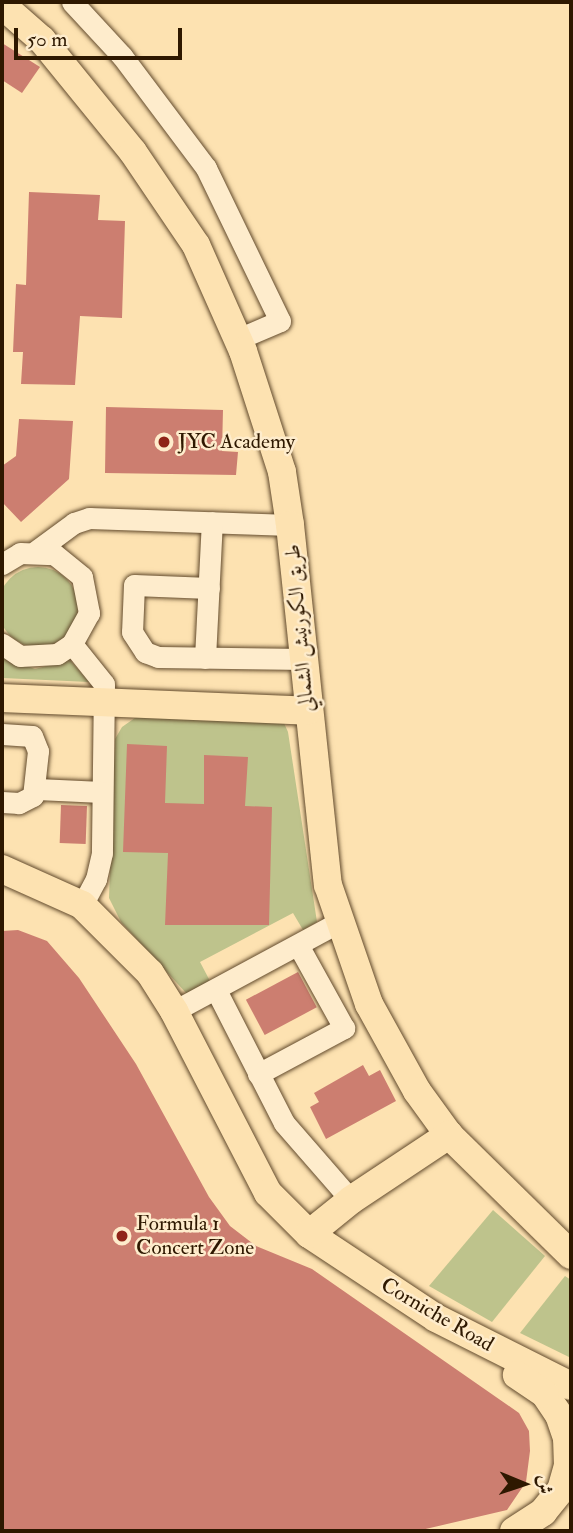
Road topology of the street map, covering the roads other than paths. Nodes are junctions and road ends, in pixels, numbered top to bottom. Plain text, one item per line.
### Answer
1 (72, 2) edge
2 (2, 5) edge
3 (238, 339) junction
4 (212, 522) junction
5 (290, 525) junction
6 (36, 551) junction
7 (2, 564) edge
8 (209, 588) junction
9 (2, 644) edge
10 (72, 644) junction
11 (205, 658) junction
12 (304, 659) junction
13 (2, 698) edge
14 (104, 702) junction
15 (307, 710) junction
16 (2, 734) edge
17 (37, 789) junction
18 (102, 792) junction
19 (2, 802) edge
20 (2, 869) edge
21 (82, 905) junction
22 (340, 922) junction
23 (299, 945) junction
24 (216, 990) junction
25 (174, 1011) junction
26 (258, 1074) junction
27 (449, 1135) junction
28 (351, 1200) junction
29 (309, 1234) junction
30 (571, 1255) edge
31 (399, 1294) junction
32 (571, 1386) edge
33 (514, 1531) edge

1 - 3 street
2 - 3 main road, طريق الكورنيش الشمالي
3 - 5 main road, طريق الكورنيش الشمالي
4 - 5 street
4 - 6 street
4 - 8 street
5 - 12 main road, طريق الكورنيش الشمالي
6 - 7 street
6 - 10 street
8 - 11 street
8 - 11 street
9 - 10 street
10 - 14 street
11 - 12 street
12 - 15 main road, طريق الكورنيش الشمالي
13 - 14 main road
14 - 15 main road
14 - 18 street
15 - 22 main road, طريق الكورنيش الشمالي
16 - 17 street
17 - 18 street
17 - 19 street
18 - 21 street
20 - 21 main road
21 - 25 main road, Corniche Road
22 - 23 street
22 - 27 main road, طريق الكورنيش الشمالي
23 - 24 street
23 - 26 street
24 - 25 street
24 - 26 street
25 - 29 main road, Corniche Road
26 - 28 street
27 - 28 main road
27 - 30 main road, طريق الكورنيش الشمالي
28 - 29 main road
29 - 31 main road, Corniche Road
31 - 32 main road, Corniche Road
31 - 33 main road

